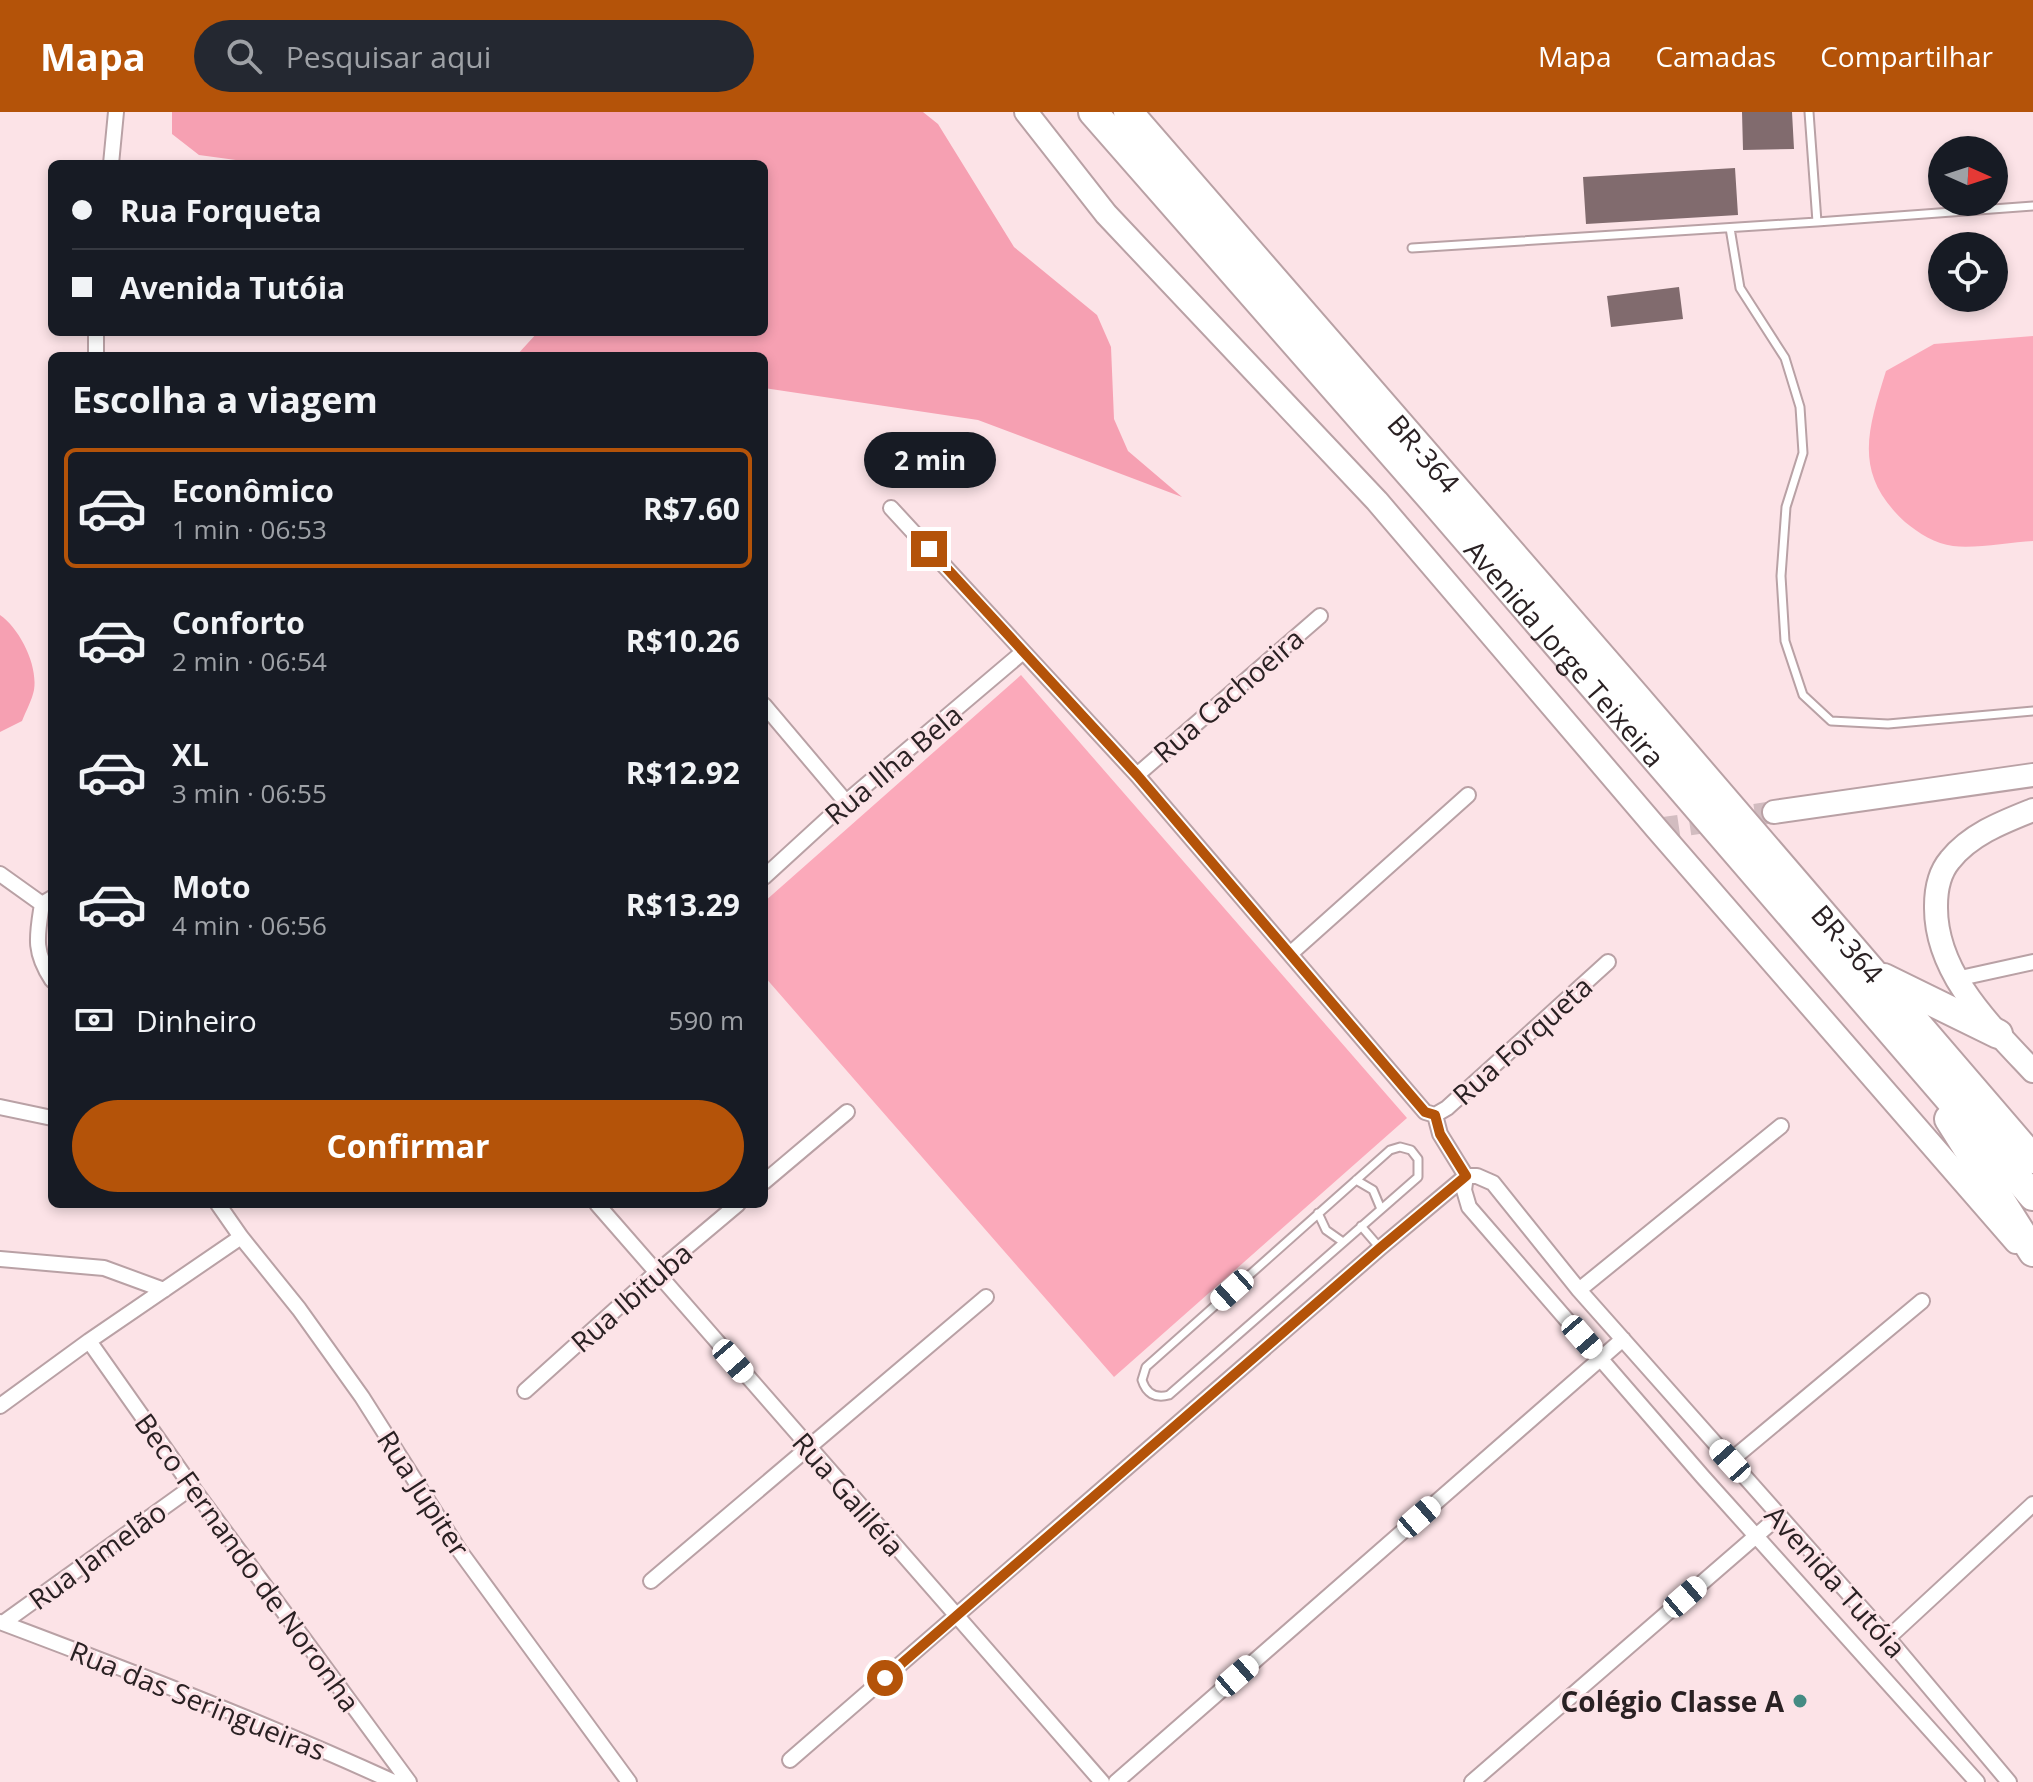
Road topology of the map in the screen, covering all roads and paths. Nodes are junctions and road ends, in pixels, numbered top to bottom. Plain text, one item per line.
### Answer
1 (116, 112) edge
2 (1026, 112) edge
3 (1093, 112) edge
4 (1128, 112) edge
5 (1809, 112) edge
6 (111, 160) edge
7 (2033, 206) edge
8 (1817, 222) junction
9 (1730, 228) junction
10 (1412, 248) dead end
11 (891, 508) dead end
12 (1320, 616) dead end
13 (1023, 652) junction
14 (768, 710) edge
15 (2033, 711) edge
16 (1137, 775) junction
17 (2033, 775) edge
18 (1468, 795) dead end
19 (846, 802) junction
20 (2033, 810) edge
21 (1774, 812) tunnel mouth
22 (768, 873) edge
23 (0, 874) edge
24 (47, 901) edge
25 (1290, 954) junction
26 (1608, 962) dead end
27 (2033, 962) edge
28 (48, 973) edge
29 (1873, 973) junction
30 (1956, 979) junction
31 (1998, 1034) junction
32 (1897, 1038) junction
33 (2033, 1071) edge
34 (0, 1107) edge
35 (847, 1112) dead end
36 (1435, 1115) junction
37 (48, 1117) edge
38 (1781, 1126) dead end
39 (2033, 1159) edge
40 (1466, 1176) junction
41 (768, 1179) edge
42 (1356, 1180) junction
43 (2033, 1196) edge
44 (221, 1208) edge
45 (600, 1208) edge
46 (733, 1208) edge
47 (1381, 1209) junction
48 (1318, 1213) junction
49 (1361, 1226) junction
50 (241, 1237) junction
51 (1343, 1242) junction
52 (1380, 1248) junction
53 (2033, 1252) edge
54 (0, 1259) edge
55 (2033, 1263) edge
56 (656, 1273) junction
57 (164, 1290) junction
58 (1579, 1290) junction
59 (986, 1297) dead end
60 (1922, 1301) dead end
61 (1623, 1339) junction
62 (89, 1341) junction
63 (1600, 1359) junction
64 (525, 1391) dead end
65 (0, 1406) edge
66 (810, 1449) junction
67 (1730, 1461) junction
68 (192, 1487) junction
69 (2033, 1504) edge
70 (1778, 1517) junction
71 (1756, 1535) junction
72 (651, 1581) dead end
73 (955, 1616) junction
74 (1, 1622) edge
75 (1888, 1638) junction
76 (790, 1760) dead end
77 (394, 1782) edge
78 (409, 1782) edge
79 (629, 1782) edge
80 (1102, 1782) edge
81 (1116, 1782) edge
82 (1472, 1782) edge
83 (1977, 1782) edge
84 (2009, 1782) edge

1 - 6 street
2 - 55 street
3 - 32 highway, Avenida Jorge Teixeira / BR-364
4 - 29 highway, BR-364 / BR-364
5 - 8 lane
7 - 8 lane
8 - 9 lane
9 - 10 lane
9 - 15 lane
11 - 13 street, Avenida Tutóia
12 - 16 street, Rua Cachoeira
13 - 16 street, Avenida Tutóia
13 - 19 street, Rua Ilha Bela
14 - 19 street
16 - 25 street, Avenida Tutóia
17 - 21 street
18 - 25 street
19 - 22 street, Rua Ilha Bela
20 - 30 street
23 - 24 street
24 - 28 street
25 - 36 street, Avenida Tutóia
26 - 36 street, Rua Forqueta
27 - 30 street
29 - 31 highway
29 - 39 highway, BR-364 / BR-364
30 - 31 street
31 - 33 street
32 - 43 highway, Avenida Jorge Teixeira / BR-364
32 - 53 highway
34 - 37 street
35 - 41 street
36 - 40 street, Avenida Tutóia
38 - 58 street
40 - 52 street
40 - 58 street, Avenida Tutóia
40 - 63 street, Avenida Tutóia
42 - 47 lane
42 - 47 lane
42 - 48 lane
44 - 50 street, Rua Júpiter
45 - 56 street, Rua Galiléia
46 - 56 street, Rua Ibituba
47 - 49 lane
48 - 51 lane
48 - 51 lane
49 - 51 lane
49 - 52 lane
50 - 57 street
50 - 79 street, Rua Júpiter
52 - 73 street
54 - 57 street
56 - 64 street, Rua Ibituba
56 - 66 street, Rua Galiléia
57 - 62 street
58 - 61 street, Avenida Tutóia
59 - 66 street
60 - 67 street
61 - 63 street
61 - 67 street, Avenida Tutóia
62 - 65 street
62 - 68 street, Beco Fernando de Noronha
63 - 71 street, Avenida Tutóia
63 - 81 street
66 - 72 street
66 - 73 street, Rua Galiléia
67 - 70 street, Avenida Tutóia
68 - 74 street, Rua Jamelão
68 - 78 street, Beco Fernando de Noronha
69 - 75 street
70 - 71 street
70 - 75 street, Avenida Tutóia
71 - 82 street
71 - 83 street, Avenida Tutóia
73 - 76 street
73 - 80 street, Rua Galiléia
74 - 77 street, Rua das Seringueiras
75 - 84 street, Avenida Tutóia

